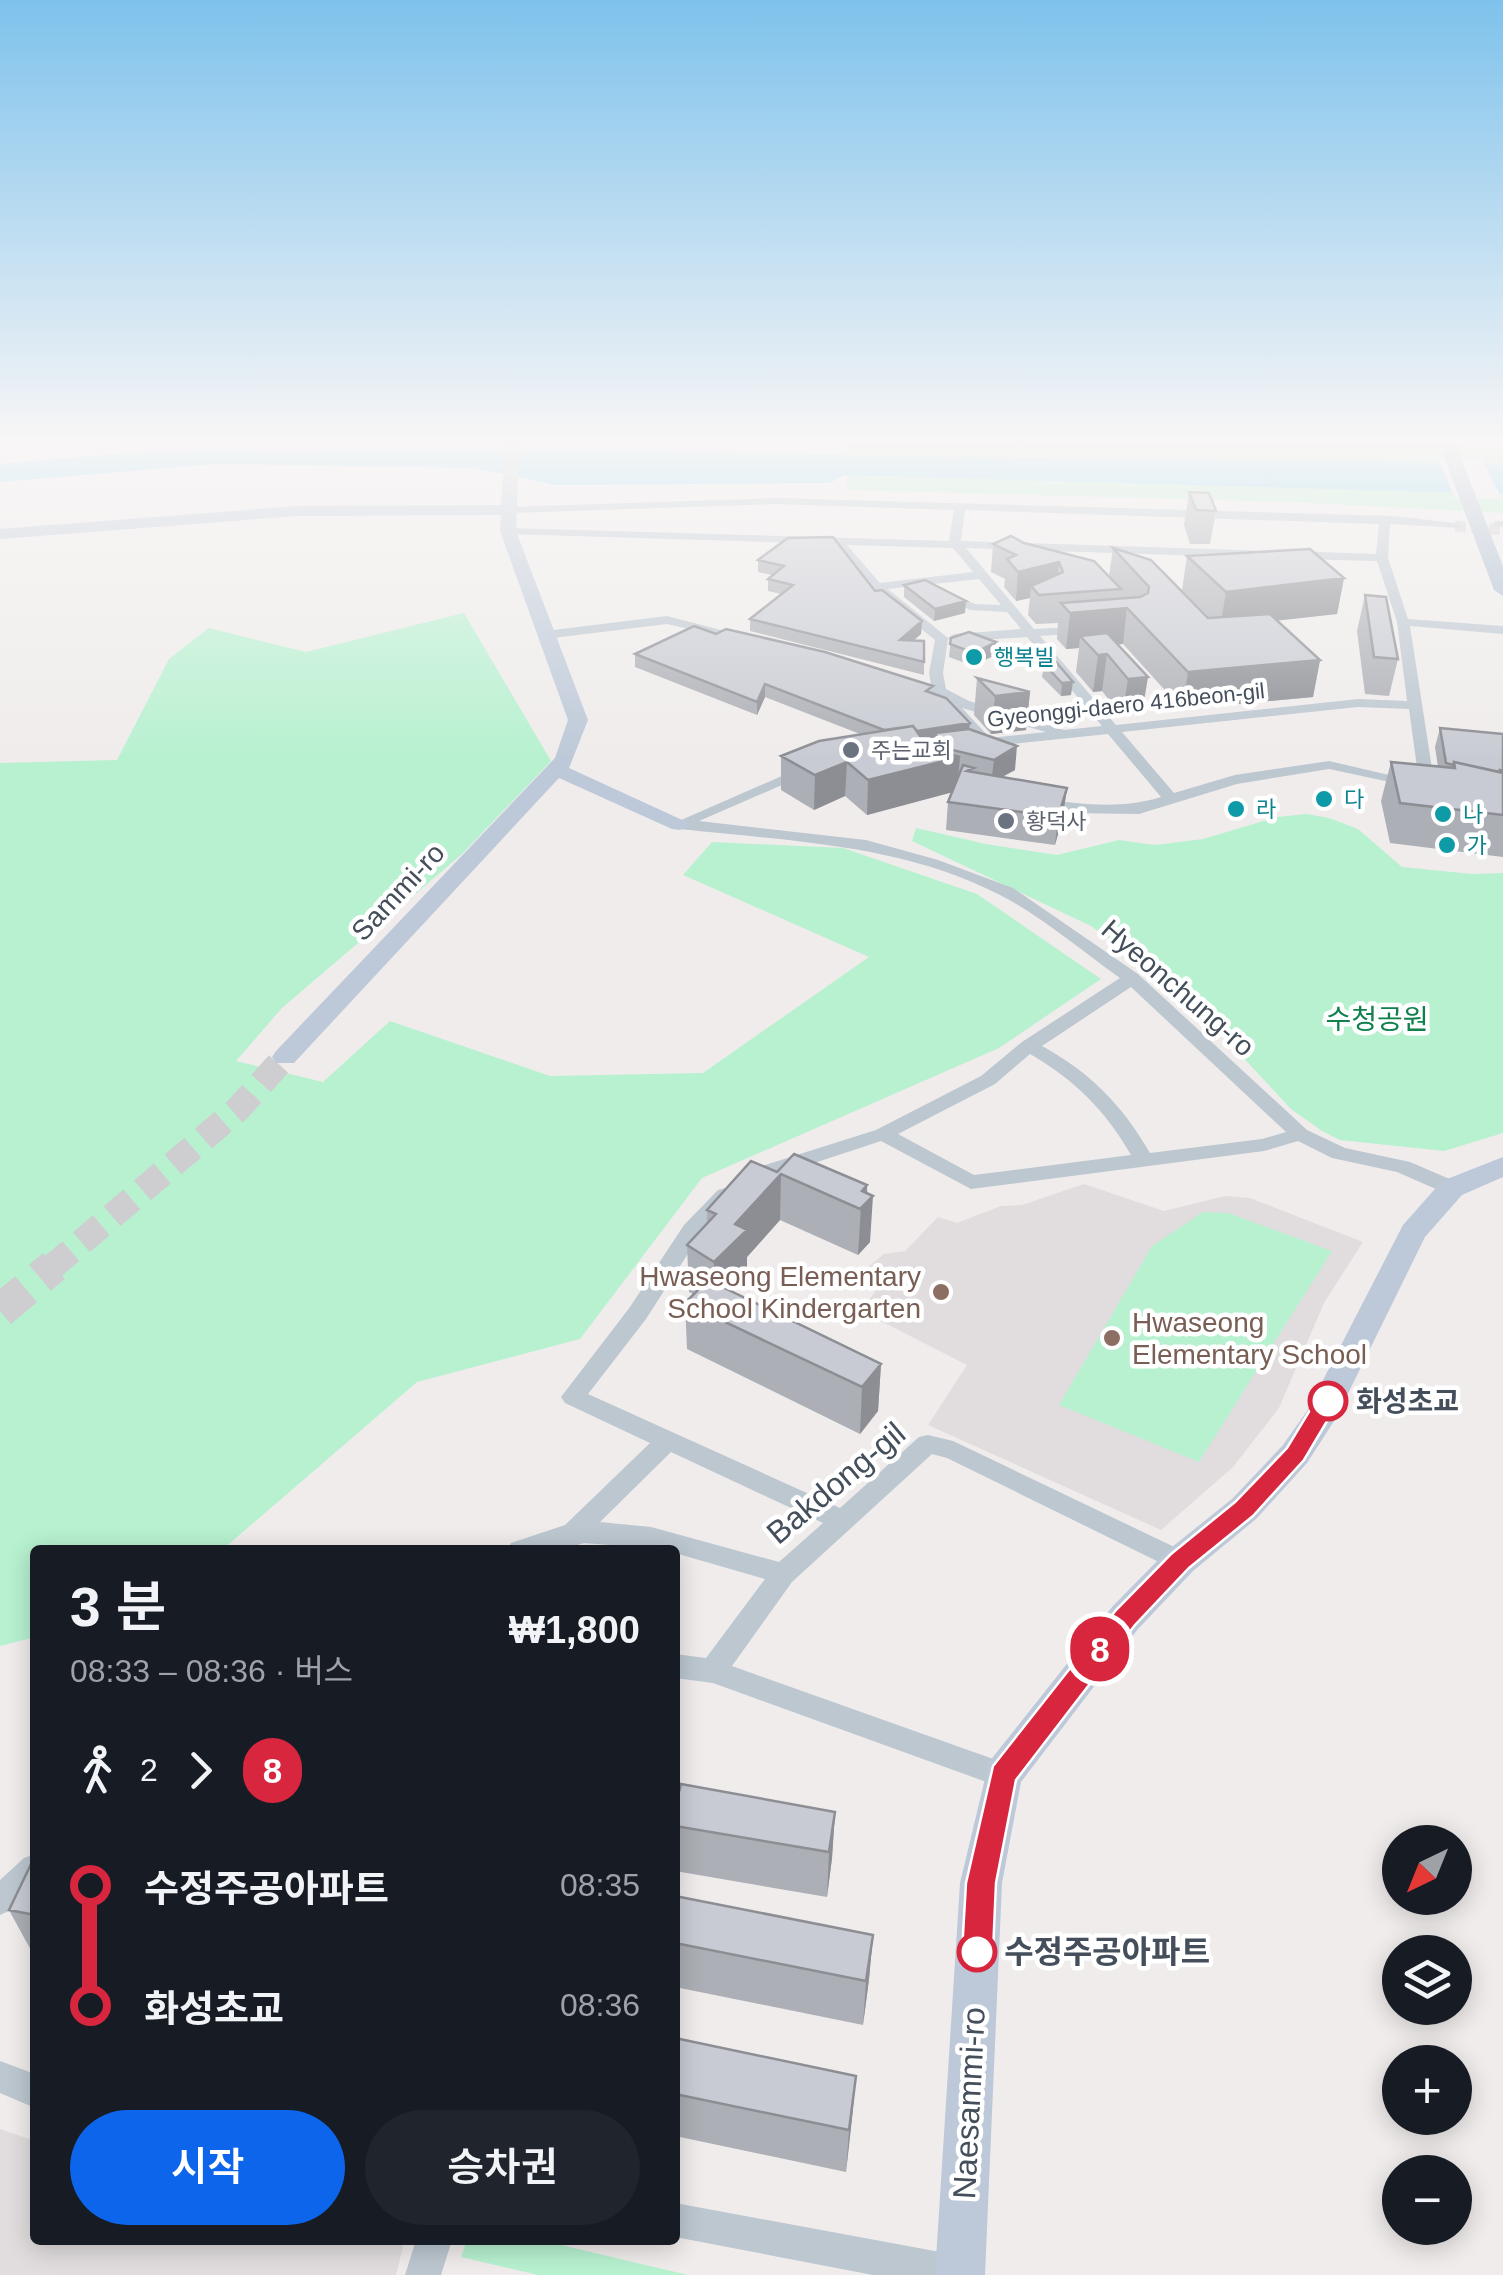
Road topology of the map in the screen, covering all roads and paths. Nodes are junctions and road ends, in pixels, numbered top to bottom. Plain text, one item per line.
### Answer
1 (514, 547) edge
2 (843, 547) edge
3 (959, 547) edge
4 (994, 547) edge
5 (1065, 547) edge
6 (1095, 547) edge
7 (1383, 547) edge
8 (1496, 547) edge
9 (1382, 558) junction
10 (1075, 559) edge
11 (1019, 562) edge
12 (982, 575) junction
13 (923, 582) junction
14 (877, 586) junction
15 (1503, 590) edge
16 (1010, 608) junction
17 (1402, 622) junction
18 (1100, 628) edge
19 (1503, 630) edge
20 (1032, 634) junction
21 (545, 635) junction
22 (942, 639) junction
23 (757, 641) edge
24 (884, 674) edge
25 (939, 692) junction
26 (1415, 704) junction
27 (1112, 728) junction
28 (1068, 733) junction
29 (986, 742) junction
30 (827, 764) edge
31 (556, 768) junction
32 (935, 778) edge
33 (1427, 788) junction
34 (1446, 793) edge
35 (738, 798) junction
36 (1020, 798) edge
37 (1171, 799) junction
38 (680, 824) junction
39 (761, 834) junction
40 (1132, 978) junction
41 (1028, 1046) junction
42 (286, 1057) tunnel mouth
43 (883, 1134) junction
44 (1300, 1134) junction
45 (1143, 1159) junction
46 (1503, 1166) edge
47 (1452, 1188) junction
48 (668, 1441) junction
49 (841, 1520) junction
50 (564, 1542) edge
51 (679, 1545) edge
52 (680, 1545) edge
53 (1180, 1561) junction
54 (783, 1574) junction
55 (680, 1667) edge
56 (713, 1671) junction
57 (1003, 1776) junction
58 (30, 1873) edge
59 (0, 1900) edge
60 (0, 2077) edge
61 (30, 2089) edge
62 (680, 2221) edge
63 (433, 2245) edge
64 (424, 2275) edge
65 (962, 2275) edge

1 - 21 street
2 - 14 street
3 - 12 street
4 - 11 street
5 - 10 street
6 - 9 street
7 - 9 street
8 - 15 main road
9 - 17 street
12 - 13 street
12 - 16 street
13 - 14 street
13 - 16 street
14 - 22 street
16 - 20 street
17 - 19 street
17 - 26 street
18 - 20 street
20 - 22 street
20 - 27 street
21 - 23 street
21 - 31 street
22 - 25 street
24 - 25 street
25 - 28 street
25 - 29 street
26 - 27 street, Gyeonggi-daero 416beon-gil
26 - 33 street
27 - 28 street, Gyeonggi-daero 416beon-gil
27 - 37 street
28 - 29 street, Gyeonggi-daero 416beon-gil
29 - 32 street, Gyeonggi-daero 416beon-gil
30 - 35 street
31 - 38 street
31 - 42 street, Sammi-ro
33 - 34 street
33 - 37 street
35 - 38 street
35 - 39 street
36 - 37 street
38 - 39 street, Hyeonchung-ro
39 - 40 street, Hyeonchung-ro
40 - 41 street
40 - 44 street, Hyeonchung-ro
41 - 43 street
41 - 45 street
43 - 45 street
43 - 48 street
44 - 45 street
44 - 47 street, Hyeonchung-ro
46 - 47 street, Naesammi-ro
47 - 53 street, Naesammi-ro
48 - 49 street
48 - 50 street
49 - 53 street, Bakdong-gil
49 - 54 street, Bakdong-gil
50 - 51 street, Bakdong-gil
52 - 54 street, Bakdong-gil
53 - 57 street, Naesammi-ro
54 - 56 street
55 - 56 street
56 - 57 street
57 - 65 street, Naesammi-ro
58 - 59 street
60 - 61 street
62 - 65 street
63 - 64 street

